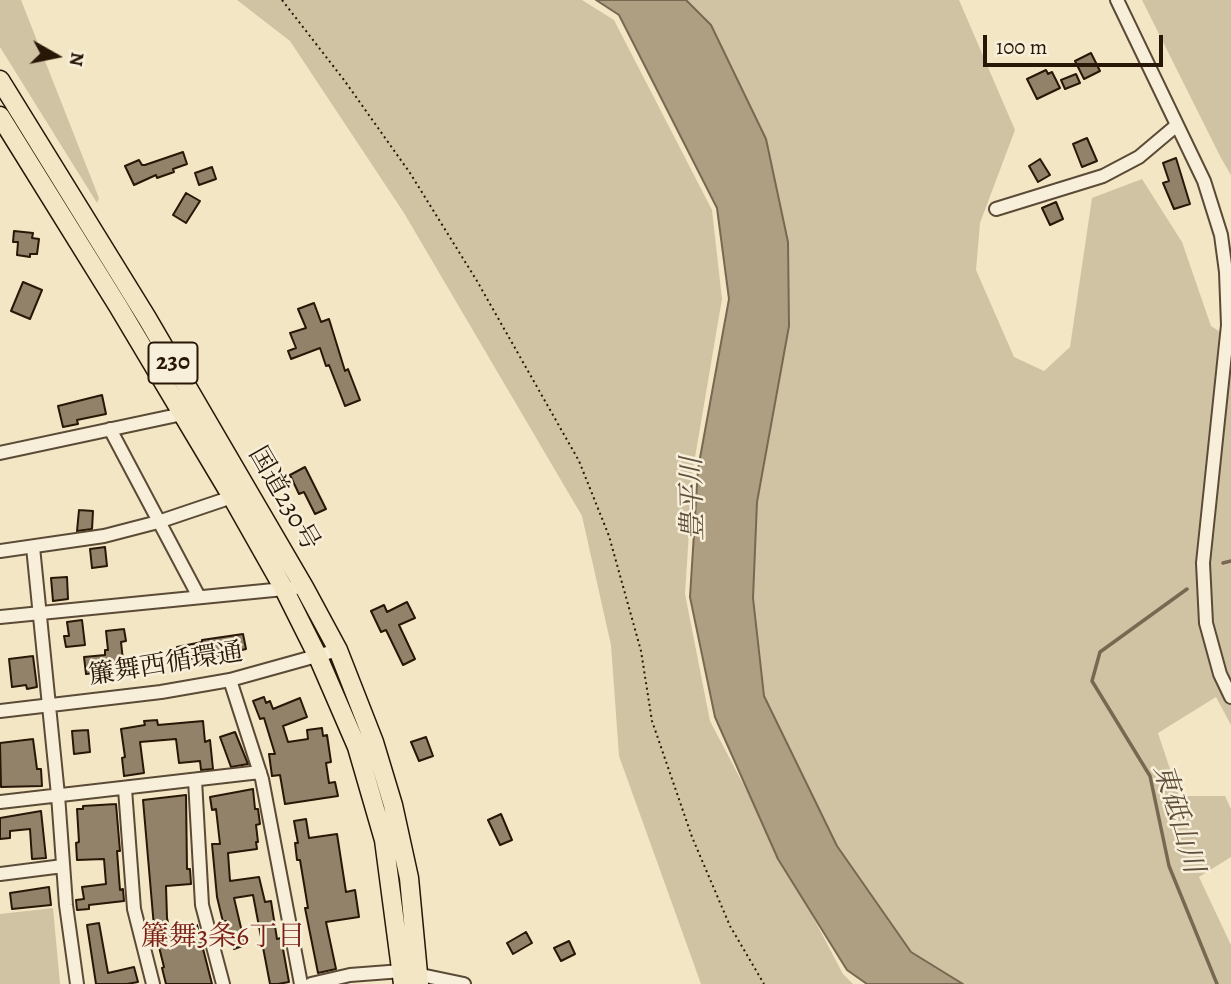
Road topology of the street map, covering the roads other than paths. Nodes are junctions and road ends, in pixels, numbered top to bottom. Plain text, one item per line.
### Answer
1 (1117, 0) edge
2 (0, 80) edge
3 (0, 116) edge
4 (1177, 125) junction
5 (996, 209) dead end
6 (201, 410) junction
7 (183, 414) junction
8 (110, 429) junction
9 (0, 453) edge
10 (241, 495) junction
11 (158, 522) junction
12 (33, 547) junction
13 (0, 551) edge
14 (304, 587) junction
15 (284, 589) junction
16 (199, 597) junction
17 (38, 612) junction
18 (0, 617) edge
19 (338, 650) junction
20 (318, 657) junction
21 (230, 680) junction
22 (1231, 697) edge
23 (49, 706) junction
24 (0, 711) edge
25 (260, 772) junction
26 (195, 780) junction
27 (125, 789) junction
28 (58, 794) junction
29 (0, 802) edge
30 (63, 866) junction
31 (0, 874) edge
32 (410, 978) edge
33 (77, 984) edge
34 (153, 984) edge
35 (223, 984) edge
36 (301, 984) edge
37 (311, 984) edge
38 (464, 984) edge

1 - 4 street
2 - 6 highway, 国道230号 / 230
3 - 7 highway, 国道230号 / 230
4 - 5 street
4 - 22 street
6 - 7 street
6 - 10 highway, 国道230号 / 230
7 - 8 street
7 - 10 highway, 国道230号 / 230
8 - 9 street
8 - 11 street
10 - 11 street
10 - 14 highway, 国道230号 / 230
10 - 15 highway, 国道230号 / 230
11 - 12 street
11 - 16 street
12 - 13 street
12 - 17 street
14 - 15 street
14 - 19 highway, 国道230号 / 230
15 - 16 street
15 - 20 highway, 国道230号 / 230
16 - 17 street
17 - 18 street
17 - 23 street
19 - 20 street, 簾舞西循環通
19 - 32 highway, 国道230号 / 230
20 - 21 street, 簾舞西循環通
20 - 32 highway, 国道230号 / 230
21 - 23 street, 簾舞西循環通
21 - 25 street
23 - 24 street, 簾舞西循環通
23 - 28 street
25 - 26 street
25 - 36 street
26 - 27 street
26 - 35 street
27 - 28 street
27 - 34 street
28 - 29 street
28 - 30 street
30 - 31 street
30 - 33 street
32 - 37 street
32 - 38 street

